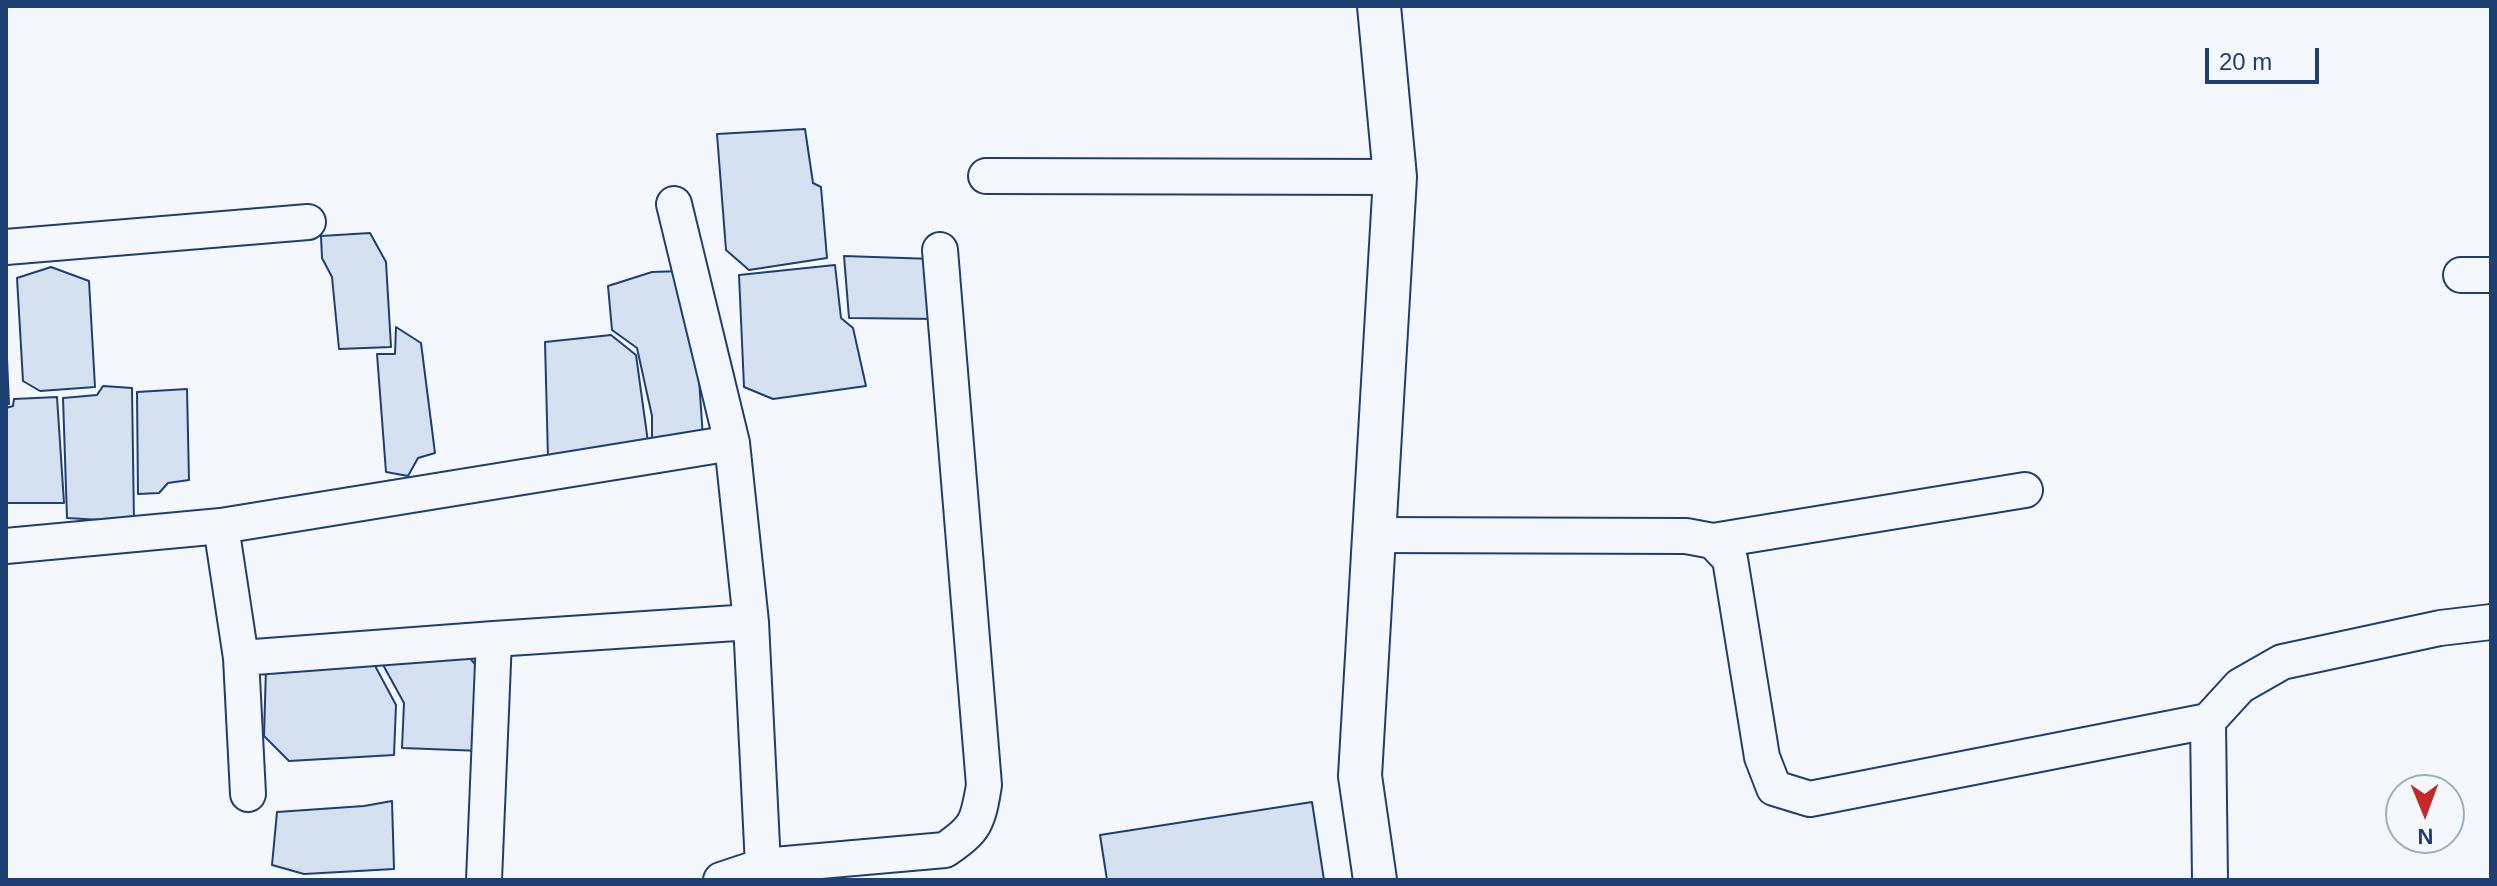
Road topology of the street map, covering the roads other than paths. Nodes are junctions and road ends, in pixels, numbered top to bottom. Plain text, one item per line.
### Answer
1 (1379, 6) edge
2 (986, 176) dead end
3 (1395, 177) junction
4 (674, 204) dead end
5 (308, 222) dead end
6 (6, 247) edge
7 (940, 250) dead end
8 (732, 443) junction
9 (2025, 490) dead end
10 (221, 526) junction
11 (1373, 535) junction
12 (1713, 541) junction
13 (6, 546) edge
14 (751, 622) junction
15 (2491, 622) edge
16 (494, 639) junction
17 (241, 658) junction
18 (2208, 721) junction
19 (248, 794) dead end
20 (763, 866) junction
21 (484, 880) edge
22 (721, 880) edge
23 (1375, 880) edge
24 (2210, 880) edge

1 - 3 street
2 - 3 street
3 - 11 street
4 - 8 street
5 - 6 street
7 - 20 street
8 - 10 street
8 - 14 street
9 - 12 street
10 - 13 street
10 - 17 street
11 - 12 street
11 - 23 street
12 - 18 street
14 - 16 street
14 - 20 street
15 - 18 street
16 - 17 street
16 - 21 street
17 - 19 street
18 - 24 street
20 - 22 street

